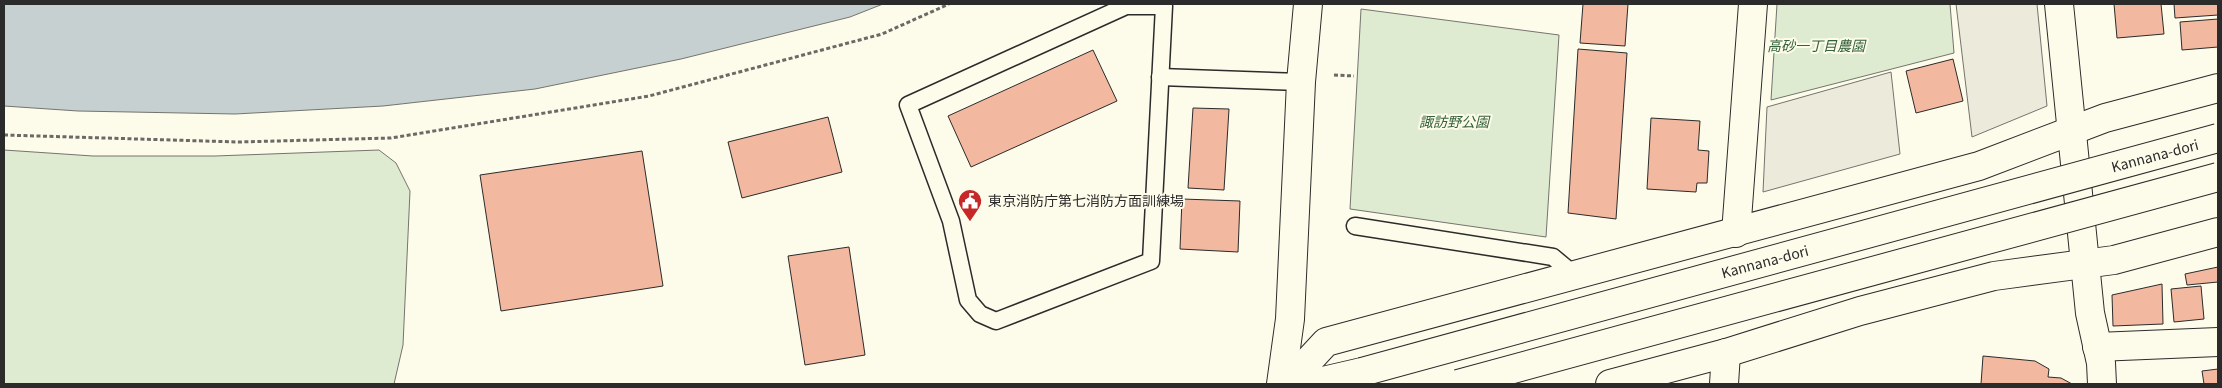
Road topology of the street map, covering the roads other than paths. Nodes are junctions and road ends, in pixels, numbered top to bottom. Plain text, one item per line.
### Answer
1 (1308, 4) edge
2 (1753, 4) edge
3 (2059, 4) edge
4 (1160, 77) junction
5 (1314, 79) junction
6 (2218, 88) edge
7 (2071, 130) junction
8 (2218, 138) edge
9 (2218, 177) edge
10 (1355, 226) dead end
11 (2218, 232) edge
12 (1736, 233) junction
13 (2085, 265) junction
14 (1568, 278) junction
15 (2218, 342) edge
16 (2097, 347) junction
17 (1726, 353) junction
18 (1281, 384) edge
19 (1287, 384) edge
20 (1310, 384) edge
21 (1458, 384) edge
22 (1610, 384) edge
23 (1724, 384) edge
24 (2102, 384) edge

1 - 5 street
2 - 12 street
3 - 7 street
4 - 4 lane
4 - 5 lane
5 - 18 street
6 - 7 street
7 - 12 street
7 - 13 street
8 - 20 street, Kannana-dori, bridge
9 - 21 street, bridge
10 - 14 lane
11 - 13 street
12 - 14 street
13 - 16 street
13 - 17 street
14 - 19 street
15 - 16 street
16 - 24 street
17 - 22 street
17 - 23 street

